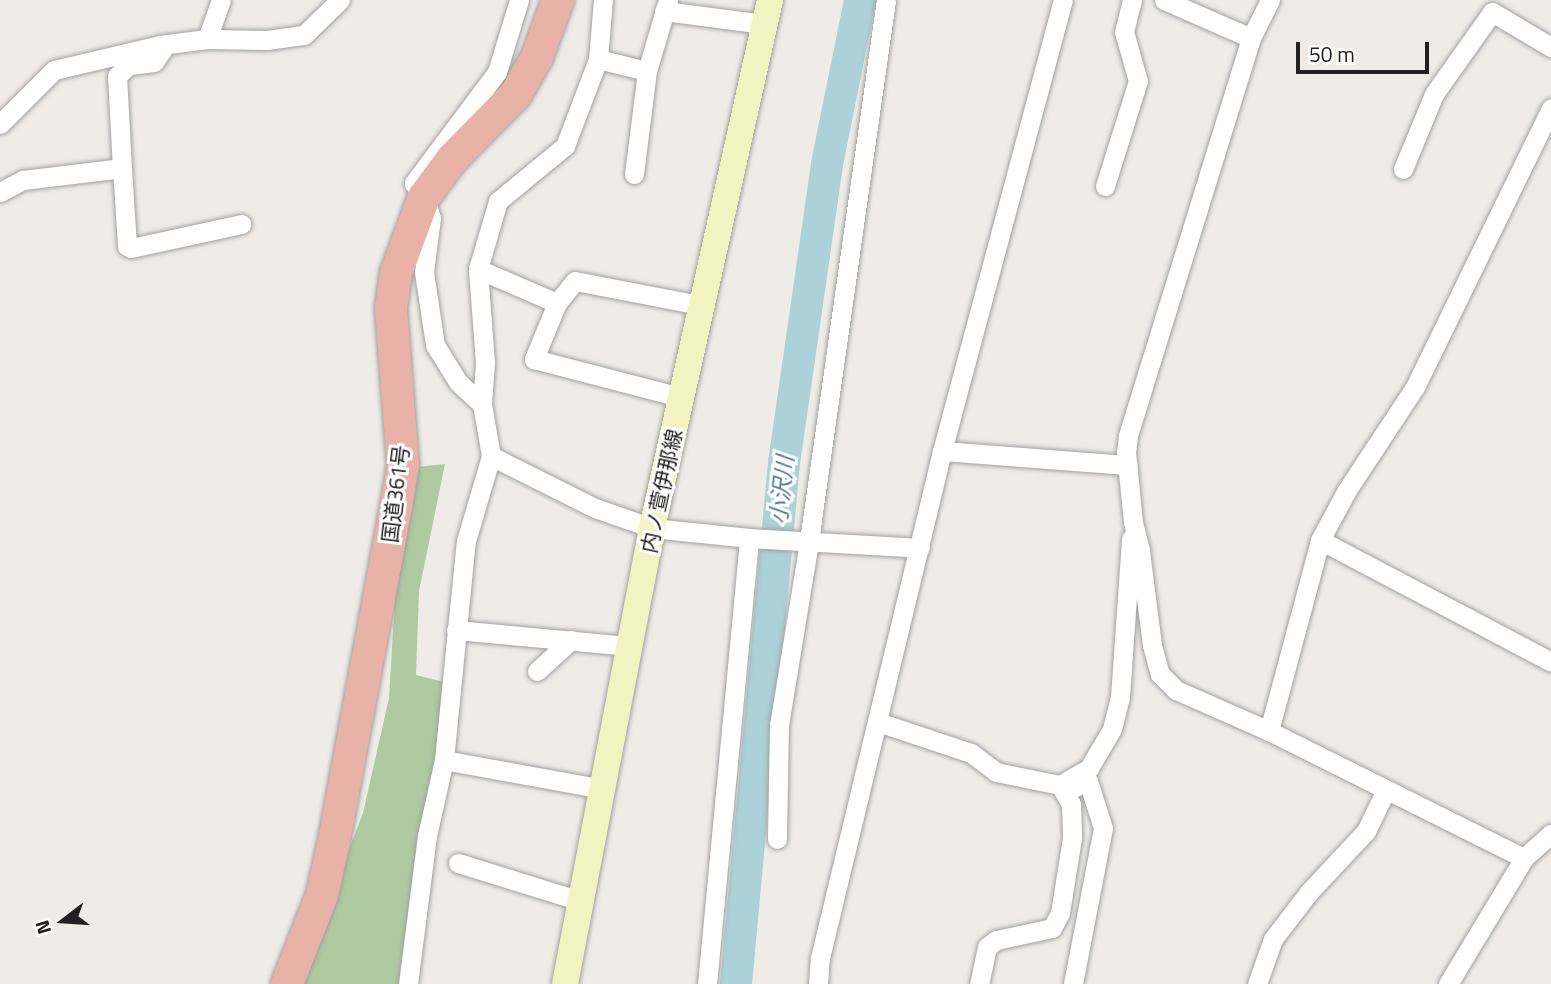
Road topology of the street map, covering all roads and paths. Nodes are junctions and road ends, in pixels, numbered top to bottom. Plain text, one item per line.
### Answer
1 (221, 0) edge
2 (340, 0) edge
3 (519, 0) edge
4 (558, 0) edge
5 (603, 0) edge
6 (886, 0) edge
7 (1063, 0) edge
8 (1132, 0) edge
9 (1164, 0) edge
10 (1270, 0) edge
11 (666, 5) edge
12 (767, 12) edge
13 (1251, 38) junction
14 (207, 39) junction
15 (160, 45) junction
16 (1551, 47) edge
17 (598, 60) junction
18 (647, 71) junction
19 (1551, 108) edge
20 (0, 124) edge
21 (1543, 141) edge
22 (122, 167) junction
23 (1403, 169) dead end
24 (634, 174) dead end
25 (1105, 186) dead end
26 (0, 192) edge
27 (424, 197) junction
28 (241, 224) dead end
29 (478, 268) junction
30 (557, 303) junction
31 (700, 305) junction
32 (680, 397) junction
33 (482, 404) junction
34 (942, 452) junction
35 (491, 456) junction
36 (1127, 465) junction
37 (1133, 522) junction
38 (652, 527) junction
39 (752, 539) junction
40 (1320, 540) junction
41 (809, 541) junction
42 (920, 548) junction
43 (456, 630) junction
44 (571, 640) junction
45 (630, 646) junction
46 (1551, 662) edge
47 (537, 671) dead end
48 (878, 722) junction
49 (1269, 731) junction
50 (444, 760) junction
51 (604, 789) junction
52 (1062, 789) junction
53 (1386, 790) junction
54 (1551, 834) edge
55 (777, 839) dead end
56 (1524, 858) junction
57 (458, 863) dead end
58 (581, 901) junction
59 (288, 984) edge
60 (408, 984) edge
61 (565, 984) edge
62 (707, 984) edge
63 (818, 984) edge
64 (979, 984) edge
65 (1073, 984) edge
66 (1258, 984) edge
67 (1448, 984) edge

1 - 14 street
2 - 14 street
3 - 27 street
4 - 27 highway, 国道361号
5 - 17 street
6 - 41 street
7 - 34 street
8 - 25 street
9 - 13 street
10 - 13 street
11 - 12 street
11 - 18 street
12 - 31 main road, 内ノ萱伊那線
13 - 36 street
14 - 15 street
15 - 20 street
15 - 22 street
16 - 23 street
17 - 18 street
17 - 29 street
18 - 24 street
19 - 21 street
21 - 40 street
22 - 26 street
22 - 28 street
27 - 33 street
27 - 59 highway, 国道361号
29 - 30 street
29 - 33 street
30 - 31 street
30 - 32 street
31 - 32 main road, 内ノ萱伊那線
32 - 38 main road, 内ノ萱伊那線
33 - 35 street
34 - 36 street
34 - 42 street
35 - 38 street
35 - 43 street
36 - 37 street
37 - 49 street
37 - 52 street
38 - 39 street
38 - 45 main road, 内ノ萱伊那線
39 - 41 street
39 - 62 street
40 - 46 street
40 - 49 street
41 - 42 street
41 - 55 street
42 - 48 street
43 - 44 street
43 - 50 street
44 - 45 street
44 - 47 street
45 - 51 main road, 内ノ萱伊那線
48 - 52 street
48 - 63 street
49 - 53 street
50 - 51 street
50 - 60 street
51 - 58 main road, 内ノ萱伊那線
52 - 64 street
52 - 65 street
53 - 56 street
53 - 66 street
54 - 56 street
56 - 67 street
57 - 58 street
58 - 61 main road, 内ノ萱伊那線

